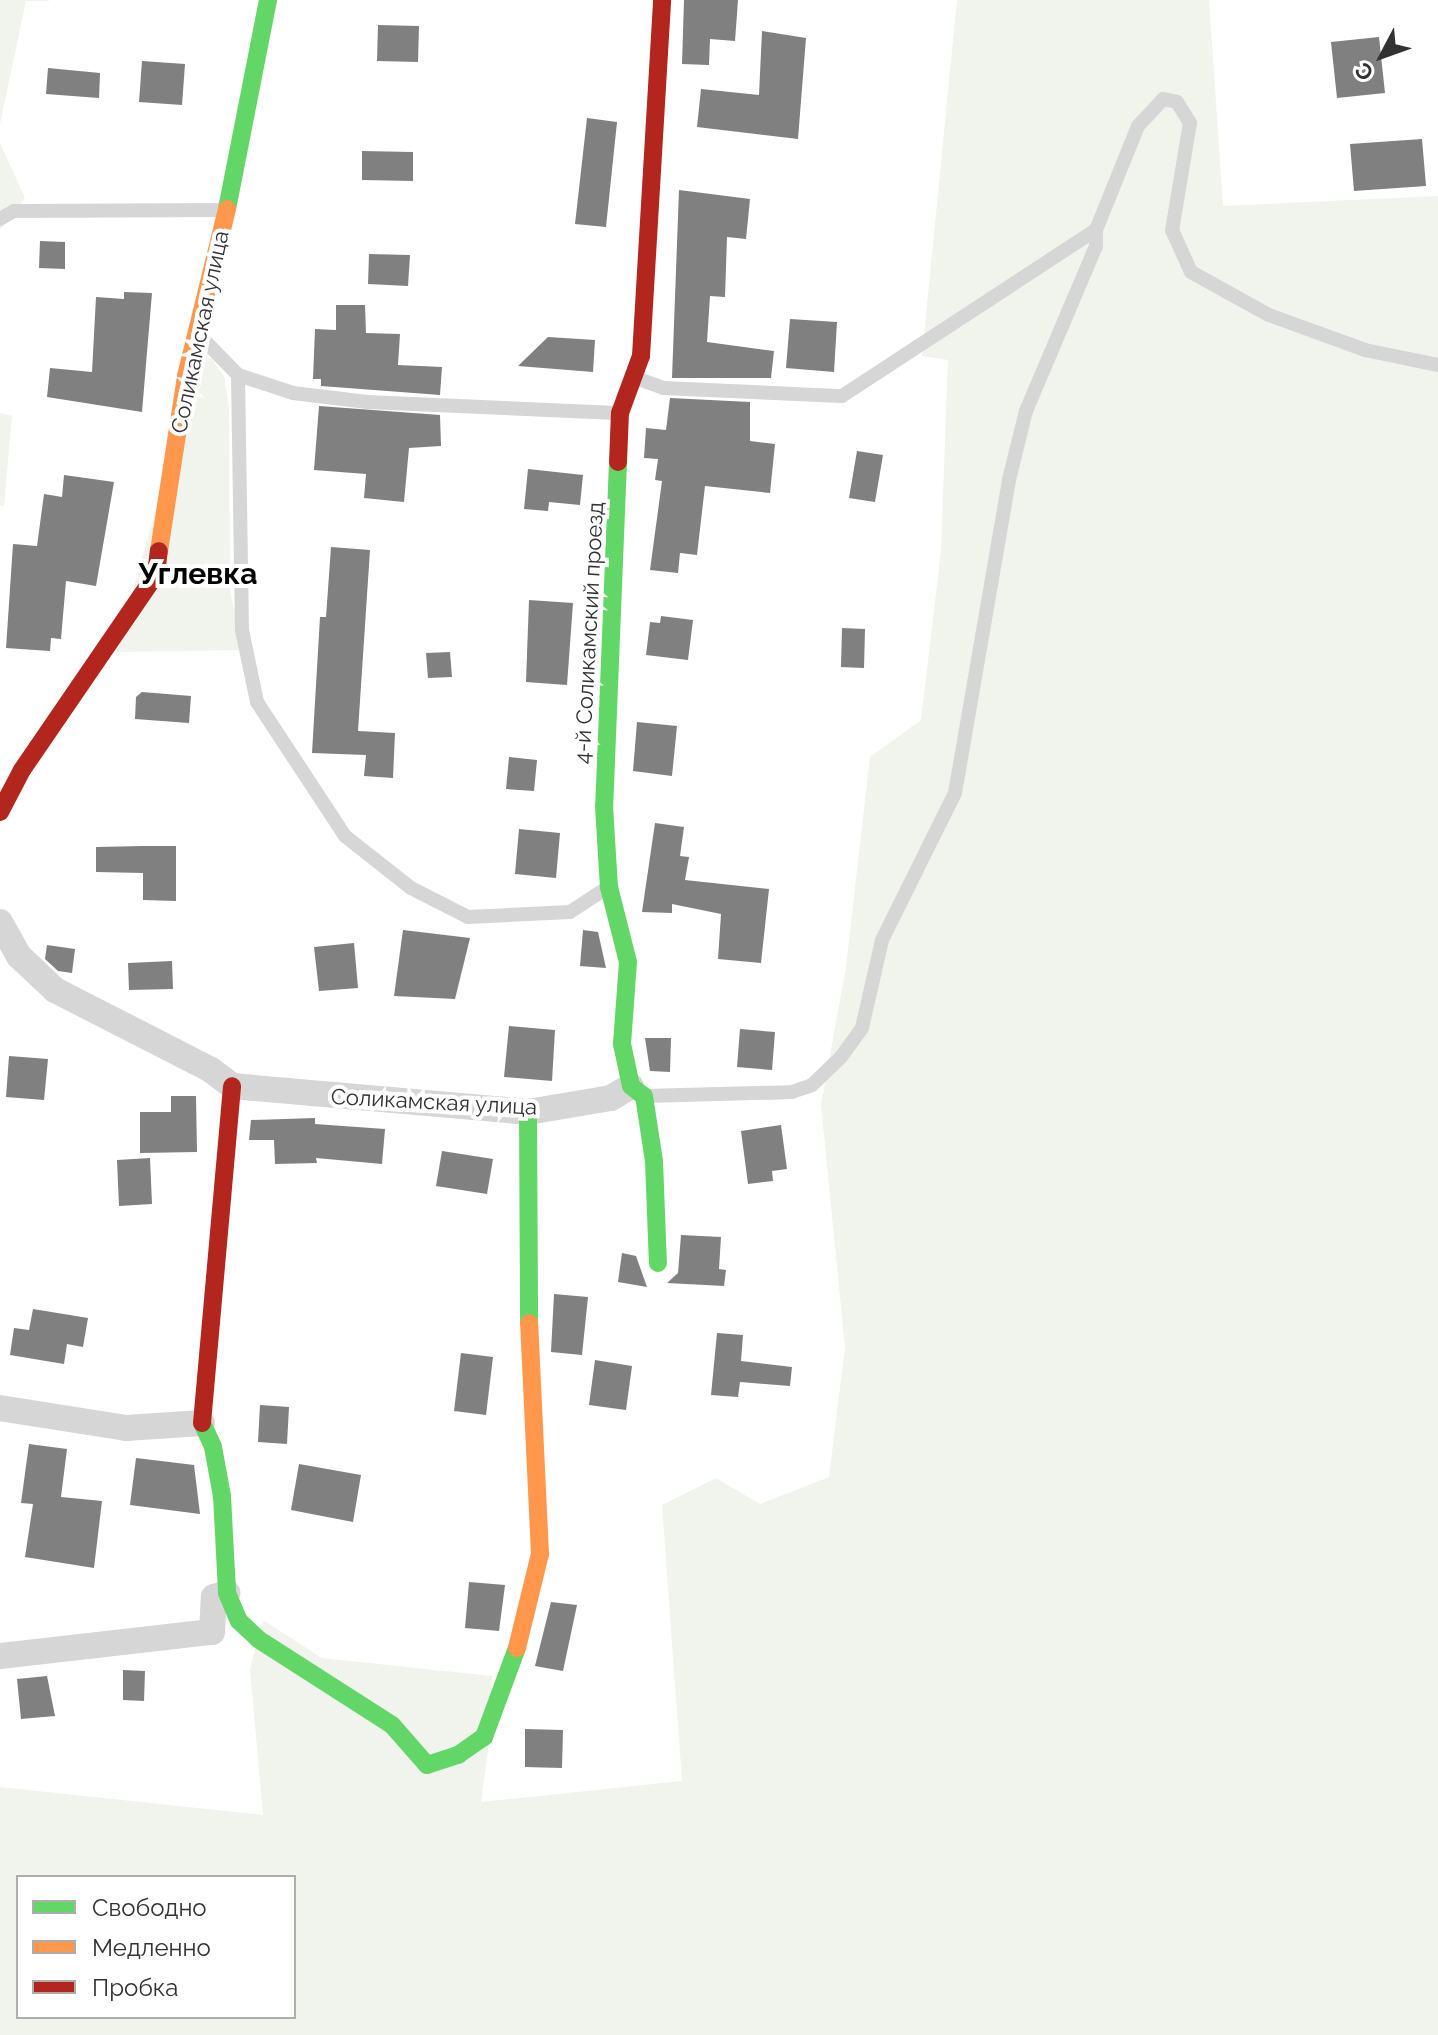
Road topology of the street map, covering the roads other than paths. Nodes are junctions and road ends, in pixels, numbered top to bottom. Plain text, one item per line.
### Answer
1 (268, 0) edge
2 (662, 0) edge
3 (227, 210) junction
4 (0, 219) edge
5 (1096, 230) junction
6 (197, 334) junction
7 (1438, 365) edge
8 (238, 375) junction
9 (636, 378) junction
10 (620, 413) junction
11 (0, 812) edge
12 (609, 887) junction
13 (0, 922) edge
14 (232, 1086) junction
15 (638, 1091) junction
16 (528, 1112) junction
17 (658, 1263) dead end
18 (0, 1408) edge
19 (202, 1423) junction
20 (227, 1593) junction
21 (0, 1656) edge

1 - 3 street, Соликамская улица
2 - 9 street, 4-й Соликамский проезд
3 - 4 lane
3 - 6 street, Соликамская улица
5 - 7 lane
5 - 9 lane
5 - 15 lane
6 - 8 lane
6 - 11 street, Соликамская улица
8 - 10 lane
8 - 12 lane
9 - 10 street, 4-й Соликамский проезд
10 - 12 street, 4-й Соликамский проезд
12 - 15 street, 4-й Соликамский проезд
13 - 14 street, Соликамская улица
14 - 16 street, Соликамская улица
14 - 19 street
15 - 16 street, Соликамская улица
15 - 17 street, 4-й Соликамский проезд
16 - 20 street
18 - 19 street
19 - 20 street
20 - 21 street

